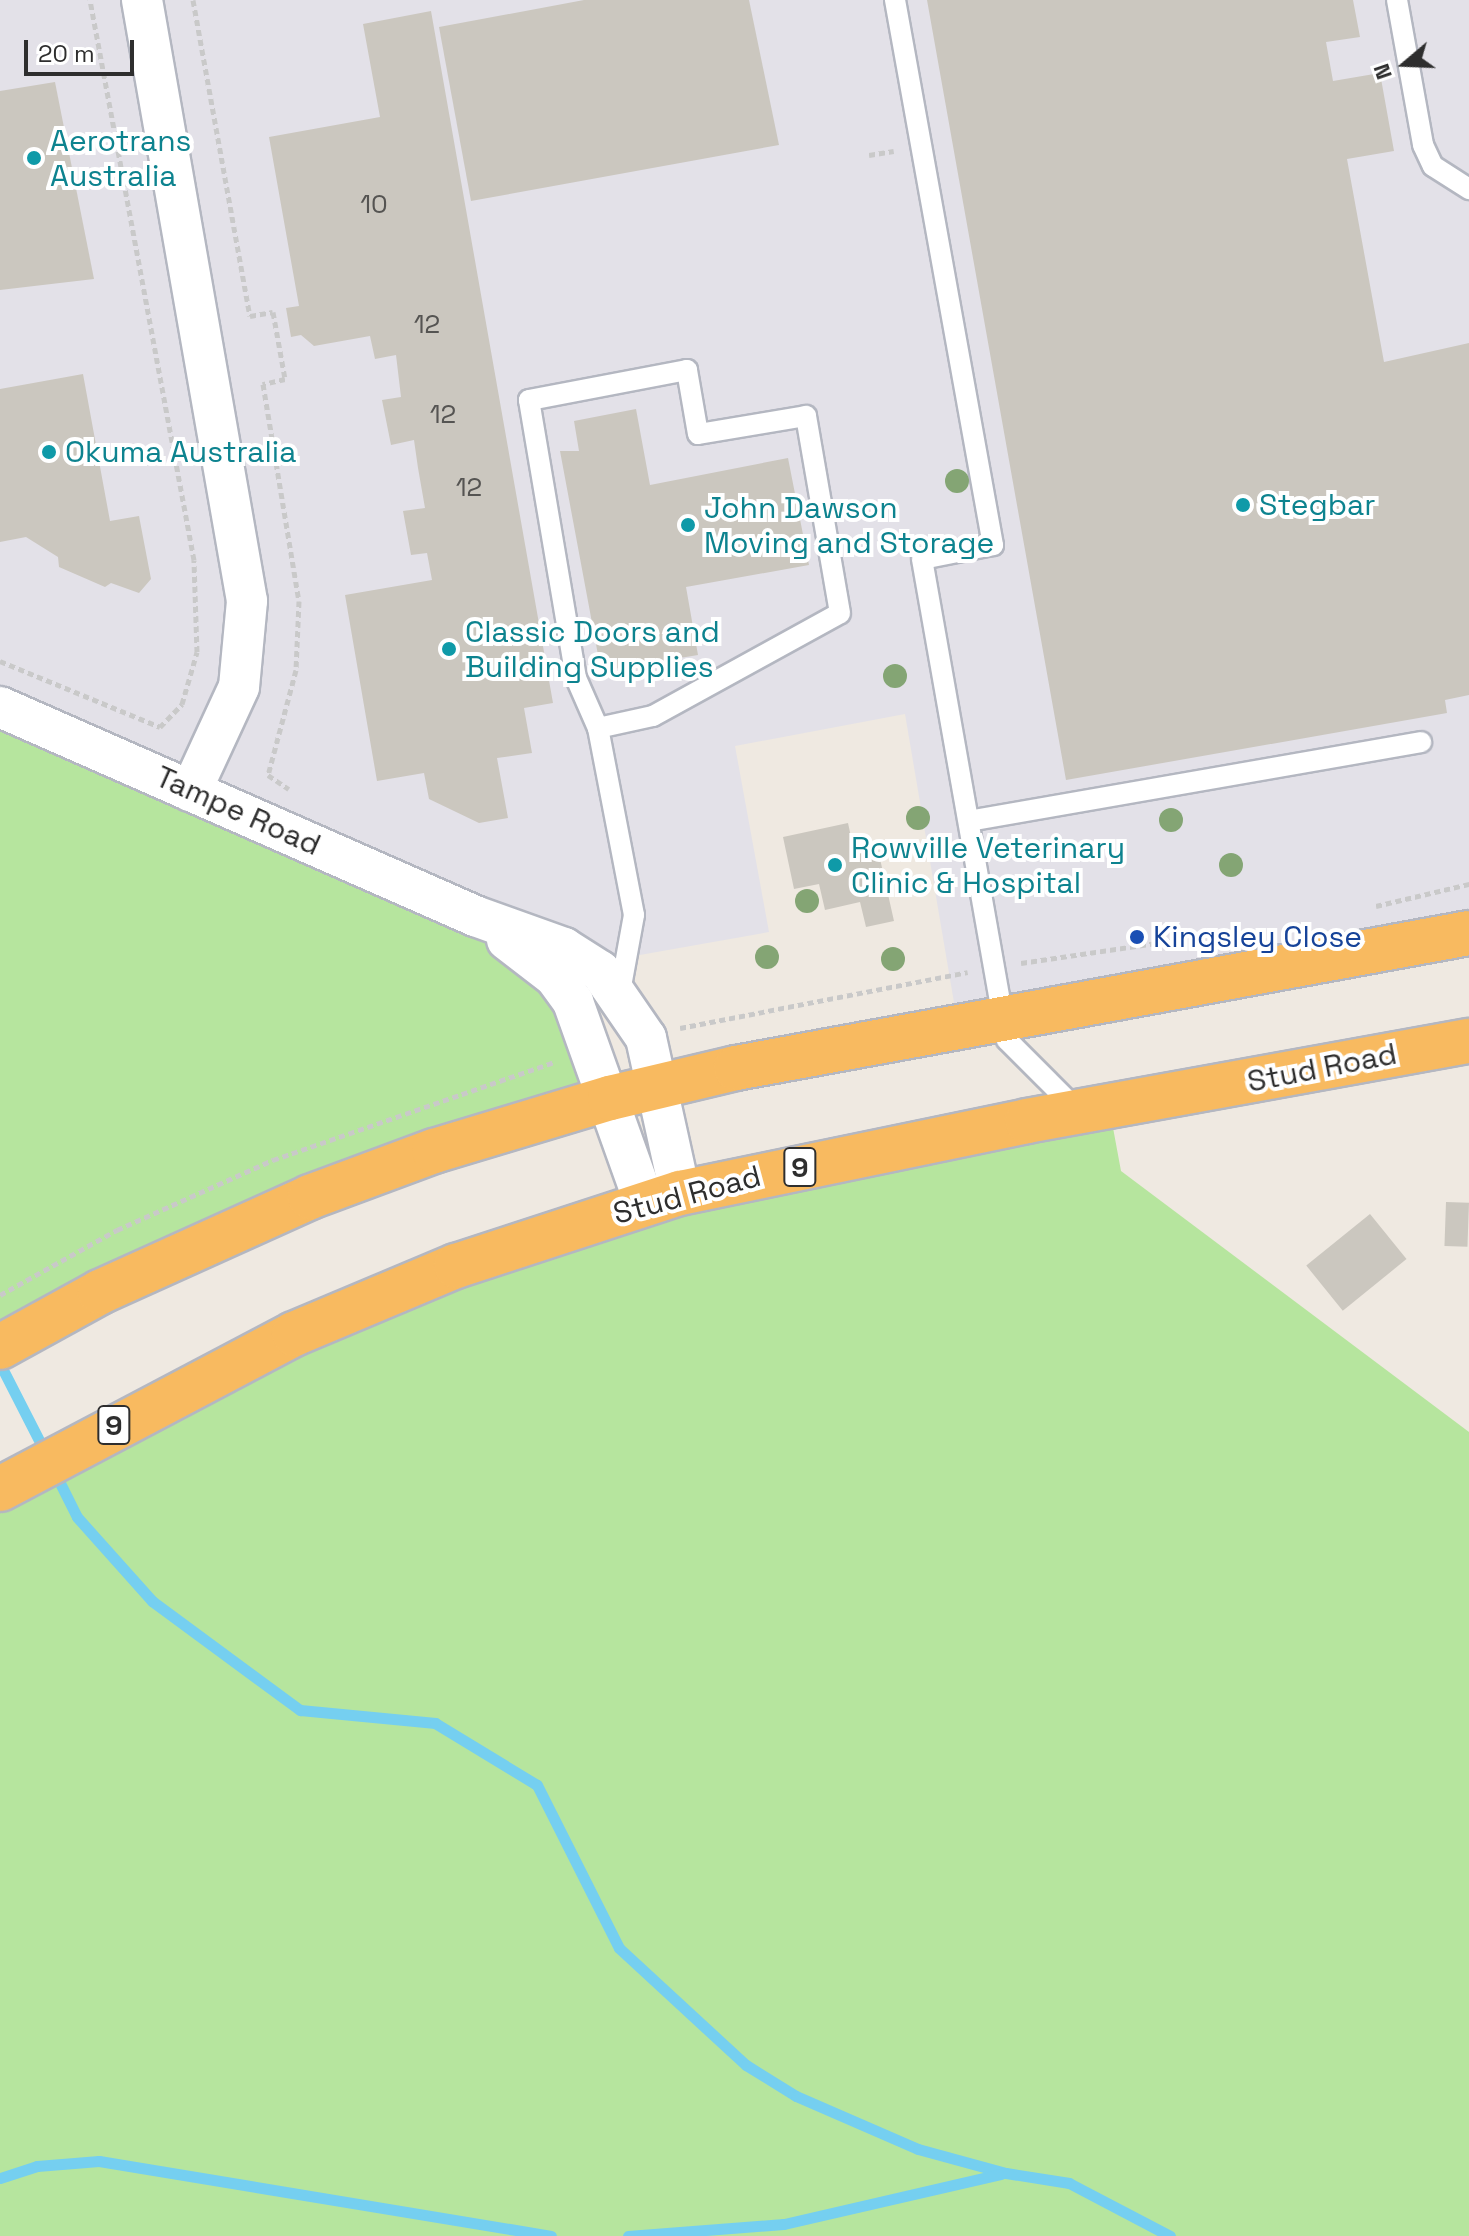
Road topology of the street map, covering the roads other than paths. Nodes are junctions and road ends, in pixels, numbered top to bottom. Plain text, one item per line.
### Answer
1 (142, 0) edge
2 (895, 0) edge
3 (1397, 0) edge
4 (1469, 189) edge
5 (0, 707) edge
6 (598, 728) junction
7 (1421, 742) dead end
8 (191, 791) junction
9 (969, 821) junction
10 (475, 916) junction
11 (1469, 933) edge
12 (620, 992) junction
13 (1003, 1018) junction
14 (1469, 1041) edge
15 (660, 1086) junction
16 (610, 1098) junction
17 (1078, 1111) junction
18 (662, 1199) junction
19 (0, 1347) edge
20 (15, 1480) edge

1 - 8 street
2 - 9 lane
3 - 4 lane
5 - 8 street, Tampe Road
6 - 6 lane
6 - 12 lane
7 - 9 lane
8 - 10 street, Tampe Road
9 - 13 lane
10 - 12 street, Tampe Road
10 - 16 street, Tampe Road
11 - 13 highway
12 - 15 street, Tampe Road
13 - 15 highway
13 - 17 lane
14 - 17 highway, Stud Road / 9
15 - 16 highway
15 - 18 street, Tampe Road
16 - 18 street, Tampe Road
16 - 19 highway
17 - 18 highway, Stud Road / 9
18 - 20 highway, Stud Road / 9

